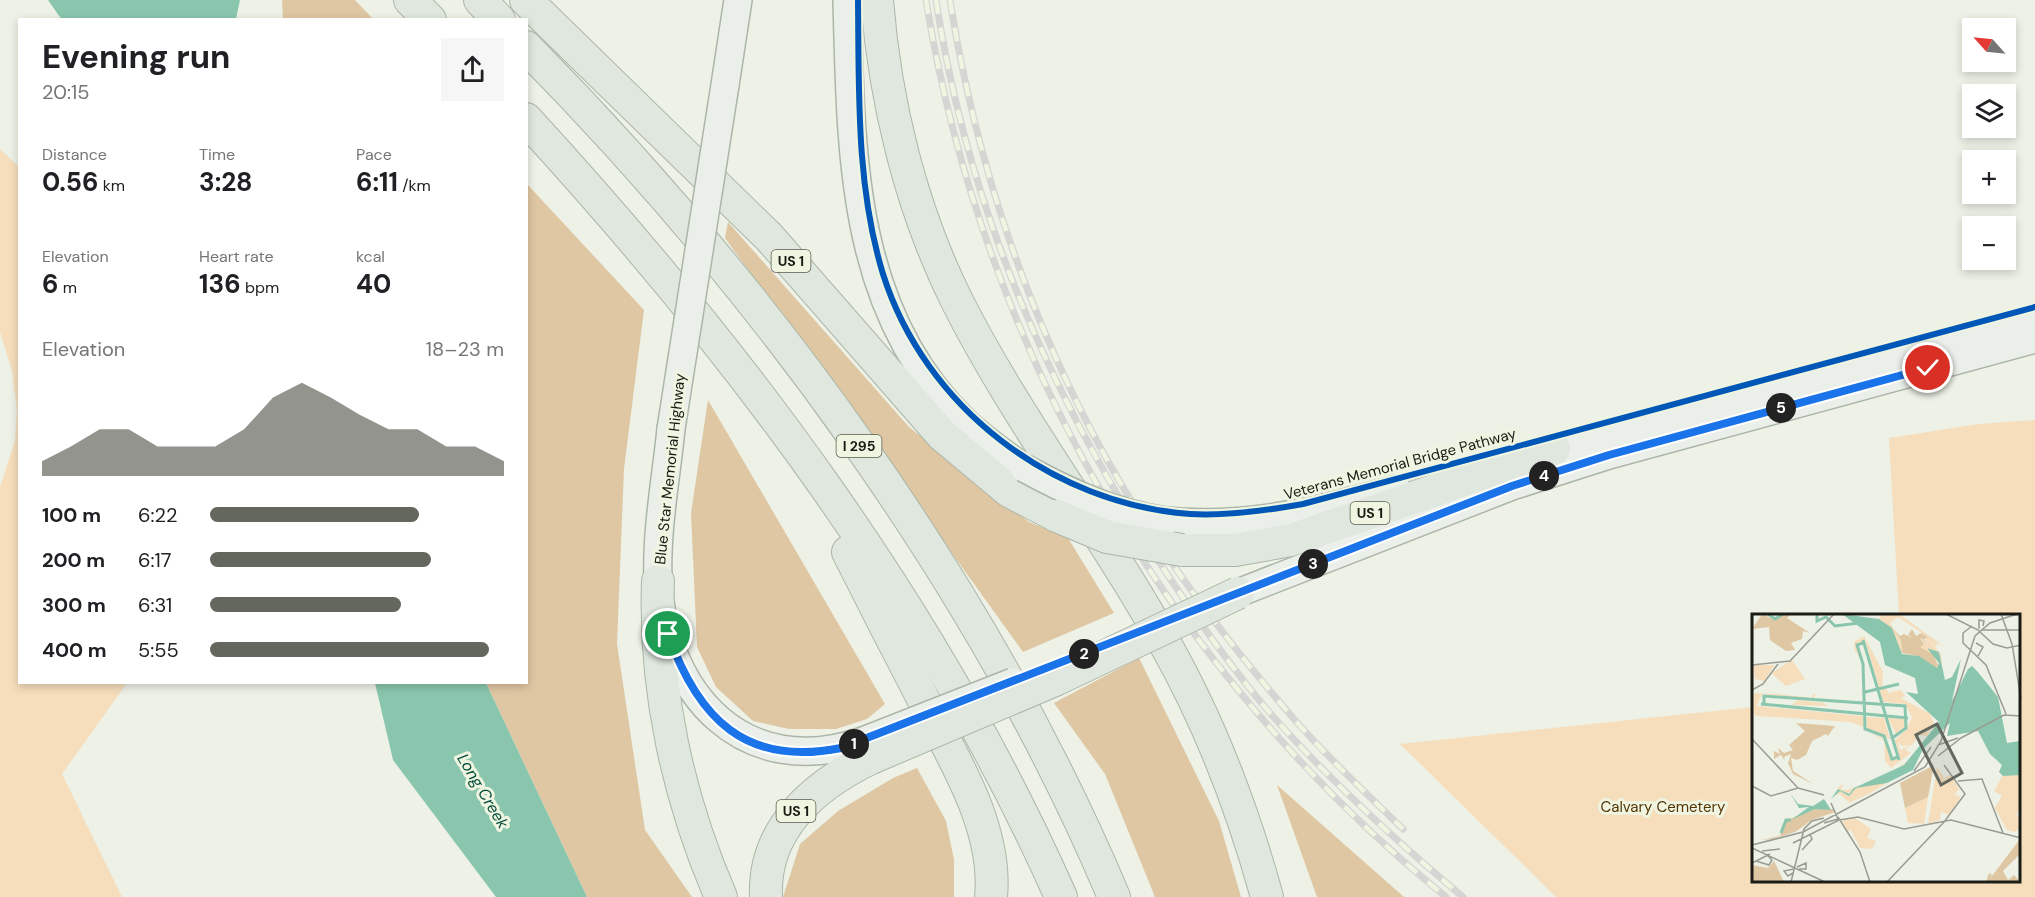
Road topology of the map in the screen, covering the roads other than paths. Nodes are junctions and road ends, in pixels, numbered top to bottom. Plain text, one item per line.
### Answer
1 (410, 0) edge
2 (480, 0) edge
3 (526, 0) edge
4 (738, 0) edge
5 (848, 0) edge
6 (877, 0) edge
7 (428, 18) edge
8 (497, 18) edge
9 (528, 49) edge
10 (528, 121) edge
11 (2035, 318) edge
12 (2035, 339) edge
13 (787, 434) junction
14 (1554, 449) junction
15 (658, 581) junction
16 (1238, 593) joint
17 (867, 749) junction
18 (721, 897) edge
19 (766, 897) edge
20 (992, 897) edge
21 (1061, 897) edge
22 (1114, 897) edge
23 (1267, 897) edge

1 - 7 highway
2 - 8 highway
3 - 14 highway, US 1, bridge
4 - 15 main road, Blue Star Memorial Highway, bridge
5 - 14 main road, bridge
6 - 23 highway
9 - 22 highway, I 295
10 - 13 highway
11 - 14 main road, US 1
12 - 16 main road, US 1
13 - 20 highway
13 - 21 highway
15 - 17 main road, Blue Star Memorial Highway
15 - 18 highway
16 - 17 highway, US 1, bridge
17 - 19 highway, US 1

